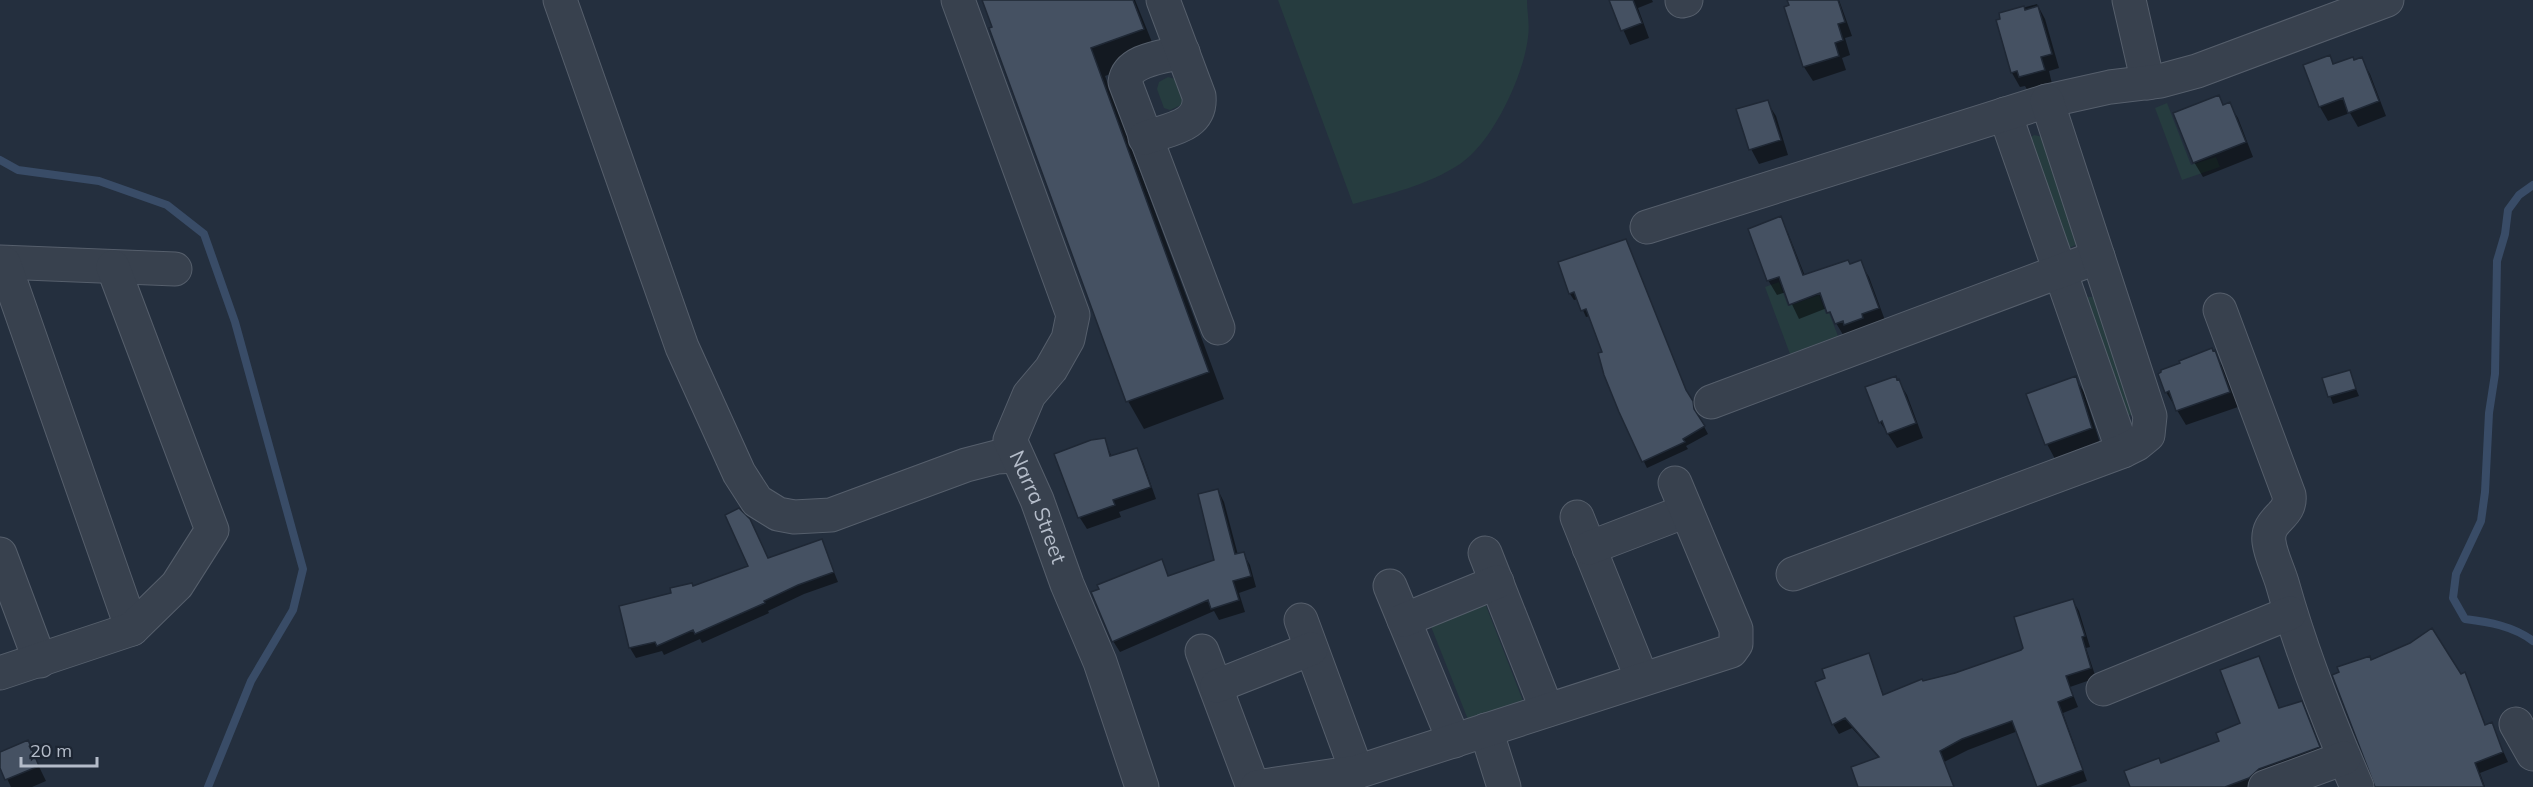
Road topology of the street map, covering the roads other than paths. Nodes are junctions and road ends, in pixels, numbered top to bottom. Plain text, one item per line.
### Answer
1 (560, 0) edge
2 (958, 0) edge
3 (1163, 0) edge
4 (2129, 0) edge
5 (2387, 0) edge
6 (2349, 7) edge
7 (1183, 52) junction
8 (2148, 83) junction
9 (2047, 101) junction
10 (2005, 114) junction
11 (1145, 138) junction
12 (1647, 226) dead end
13 (2098, 257) junction
14 (2, 262) edge
15 (113, 267) junction
16 (175, 269) dead end
17 (2060, 270) junction
18 (2220, 310) dead end
19 (1218, 328) dead end
20 (1711, 402) dead end
21 (2123, 451) junction
22 (1016, 456) junction
23 (1577, 518) dead end
24 (1589, 548) junction
25 (0, 554) edge
26 (1793, 574) dead end
27 (1390, 586) dead end
28 (2290, 613) junction
29 (1404, 620) junction
30 (132, 629) junction
31 (1202, 651) dead end
32 (40, 661) junction
33 (0, 673) edge
34 (1642, 679) junction
35 (1217, 686) junction
36 (2103, 689) dead end
37 (1547, 710) junction
38 (2516, 724) dead end
39 (1486, 730) junction
40 (1454, 741) junction
41 (2533, 754) edge
42 (1357, 772) junction
43 (2350, 772) edge
44 (1142, 787) edge
45 (1255, 787) edge
46 (1504, 787) edge
47 (2265, 787) edge

1 - 22 street
2 - 22 street, Narra Street
3 - 7 street
4 - 8 street
5 - 6 street
6 - 8 street
7 - 11 street
7 - 11 street
8 - 9 street
9 - 10 street
9 - 13 street
10 - 12 street
10 - 17 street
11 - 19 street
13 - 17 street
13 - 21 street
14 - 15 street
14 - 30 street
15 - 16 street
15 - 30 street
17 - 20 street
17 - 21 street
18 - 28 street
21 - 26 street
22 - 44 street, Narra Street
23 - 24 street
24 - 34 street
24 - 34 street
25 - 32 street
27 - 29 street
28 - 36 street
28 - 43 street
29 - 37 street
29 - 40 street
30 - 32 street
31 - 35 street
32 - 33 street
34 - 37 street
35 - 42 street
35 - 45 street
37 - 39 street
38 - 41 street
39 - 40 street
39 - 46 street
40 - 42 street
42 - 45 street
43 - 47 street

